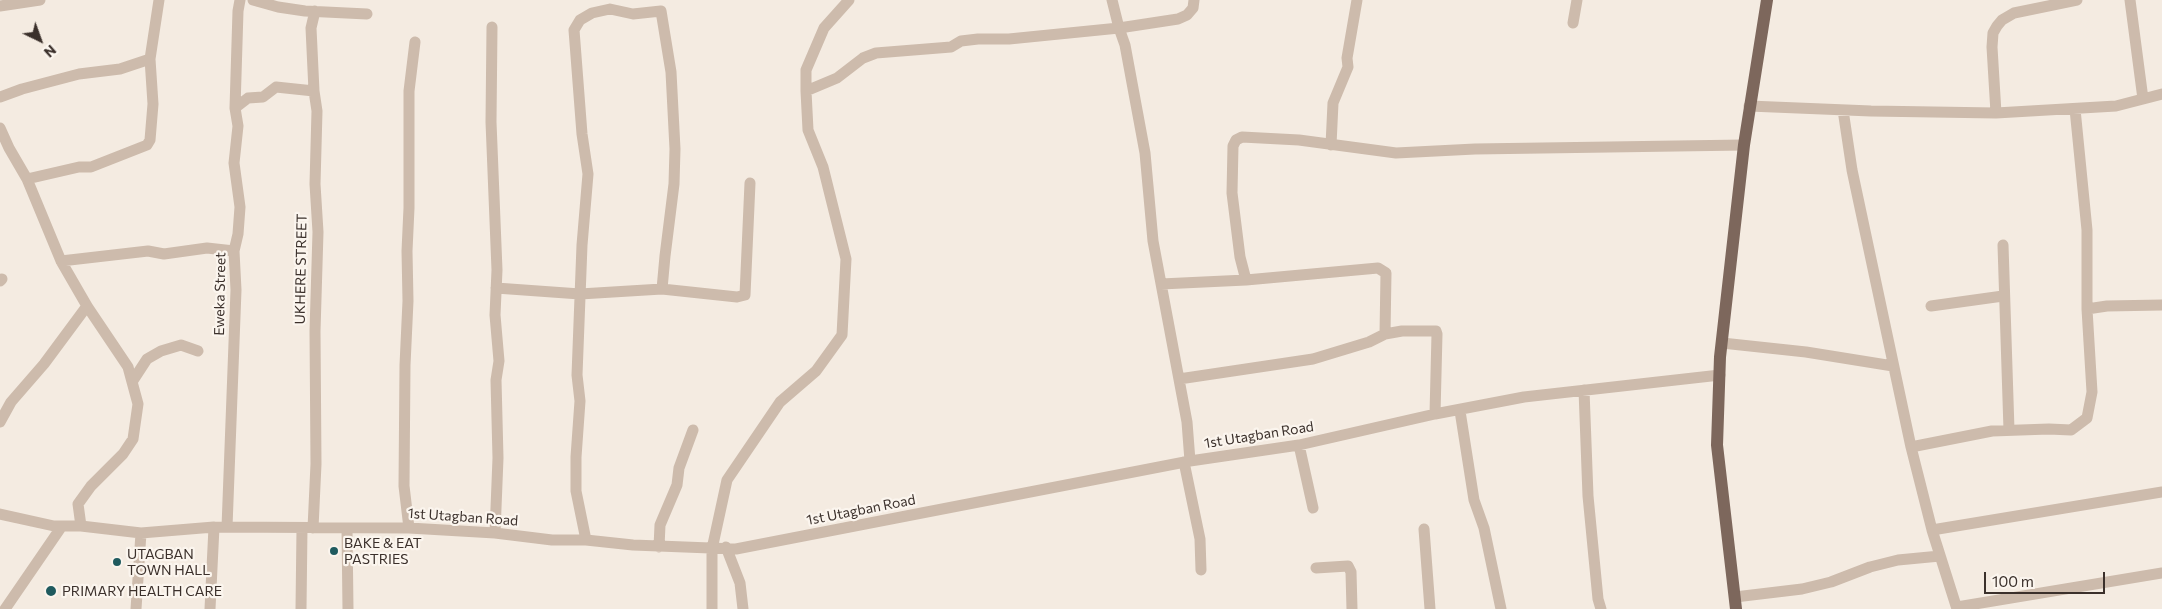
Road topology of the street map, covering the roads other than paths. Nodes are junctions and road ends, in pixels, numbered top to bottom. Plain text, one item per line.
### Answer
1 (40, 0) edge
2 (159, 0) edge
3 (240, 0) edge
4 (253, 0) edge
5 (849, 0) edge
6 (1112, 0) edge
7 (1194, 0) edge
8 (1357, 0) edge
9 (1577, 0) edge
10 (1767, 0) edge
11 (2077, 0) edge
12 (2130, 0) edge
13 (0, 6) edge
14 (315, 11) junction
15 (367, 14) dead end
16 (1574, 23) dead end
17 (492, 26) dead end
18 (1119, 28) junction
19 (415, 42) dead end
20 (150, 59) junction
21 (314, 91) junction
22 (806, 91) junction
23 (2162, 94) edge
24 (0, 97) edge
25 (2143, 99) junction
26 (1749, 106) junction
27 (235, 108) junction
28 (2075, 109) junction
29 (1843, 110) junction
30 (1996, 113) junction
31 (0, 128) edge
32 (1331, 145) junction
33 (1744, 145) junction
34 (4, 152) edge
35 (27, 179) junction
36 (750, 183) dead end
37 (2003, 245) dead end
38 (234, 251) junction
39 (62, 260) junction
40 (1246, 280) junction
41 (1161, 284) junction
42 (496, 288) junction
43 (662, 289) junction
44 (580, 294) junction
45 (2003, 296) junction
46 (2162, 305) edge
47 (87, 306) junction
48 (1931, 306) dead end
49 (2087, 309) junction
50 (1385, 334) junction
51 (1722, 343) junction
52 (198, 351) dead end
53 (1893, 366) junction
54 (1720, 375) junction
55 (1179, 379) junction
56 (132, 382) junction
57 (1584, 390) junction
58 (1460, 411) junction
59 (1435, 414) junction
60 (0, 422) edge
61 (693, 430) dead end
62 (2009, 430) junction
63 (1298, 445) junction
64 (1911, 447) junction
65 (1187, 462) junction
66 (2162, 492) edge
67 (1313, 508) dead end
68 (0, 514) edge
69 (62, 526) junction
70 (81, 526) junction
71 (214, 527) junction
72 (227, 527) junction
73 (307, 528) junction
74 (347, 528) junction
75 (409, 528) junction
76 (1424, 528) dead end
77 (1932, 530) junction
78 (141, 533) junction
79 (495, 533) junction
80 (586, 540) junction
81 (659, 546) junction
82 (726, 547) junction
83 (712, 549) junction
84 (1940, 556) junction
85 (1316, 568) dead end
86 (1201, 570) dead end
87 (2162, 573) edge
88 (1735, 603) edge
89 (8, 607) edge
90 (1957, 608) edge
91 (136, 609) edge
92 (210, 609) edge
93 (300, 609) edge
94 (348, 609) edge
95 (712, 609) edge
96 (743, 609) edge
97 (1352, 609) edge
98 (1430, 609) edge
99 (1500, 609) edge
100 (1601, 609) edge

1 - 13 street
2 - 20 street
3 - 27 street, Eweka Street
4 - 14 street
5 - 22 street
6 - 18 street
7 - 18 street
8 - 32 street
9 - 16 street
10 - 26 main road
11 - 30 street
12 - 25 street
14 - 15 street
14 - 21 street, UKHERE STREET
17 - 42 street
18 - 22 street
18 - 41 street
19 - 75 street
20 - 24 street
20 - 35 street
21 - 27 street
21 - 73 street, UKHERE STREET
22 - 83 street
23 - 25 street
25 - 28 street
26 - 29 street
26 - 33 main road
27 - 38 street, Eweka Street
28 - 30 street
28 - 49 street
29 - 30 street
29 - 53 street
31 - 34 street
32 - 33 street
32 - 40 street
33 - 51 main road
34 - 35 street
35 - 39 street
36 - 43 street
37 - 45 street
38 - 39 street
38 - 72 street, Eweka Street
39 - 47 street
40 - 41 street
40 - 50 street
41 - 55 street
42 - 44 street
42 - 79 street
43 - 44 street
43 - 44 street
44 - 80 street
45 - 48 street
45 - 62 street
46 - 49 street
47 - 56 street
47 - 60 street
49 - 62 street
50 - 55 street
50 - 59 street
51 - 53 street
51 - 54 main road
52 - 56 street
53 - 64 street
54 - 57 street, 1st Utagban Road
54 - 88 main road
55 - 65 street
56 - 70 street
57 - 58 street, 1st Utagban Road
57 - 100 street
58 - 59 street, 1st Utagban Road
58 - 99 street
59 - 63 street, 1st Utagban Road
61 - 81 street
62 - 64 street
63 - 65 street, 1st Utagban Road
63 - 67 street
64 - 77 street
65 - 82 street, 1st Utagban Road
65 - 86 street
66 - 77 street
68 - 69 street, 1st Utagban Road
69 - 70 street, 1st Utagban Road
69 - 89 street
70 - 78 street, 1st Utagban Road
71 - 72 street, 1st Utagban Road
71 - 78 street, 1st Utagban Road
71 - 92 street
72 - 73 street, 1st Utagban Road
73 - 74 street, 1st Utagban Road
73 - 93 street, UKHERE STREET
74 - 75 street, 1st Utagban Road
74 - 94 street
75 - 79 street, 1st Utagban Road
76 - 98 street
77 - 84 street
78 - 91 street
79 - 80 street, 1st Utagban Road
80 - 81 street, 1st Utagban Road
81 - 83 street, 1st Utagban Road
82 - 83 street, 1st Utagban Road
82 - 96 street
83 - 95 street
84 - 88 street
84 - 90 street
85 - 97 street
87 - 90 street

